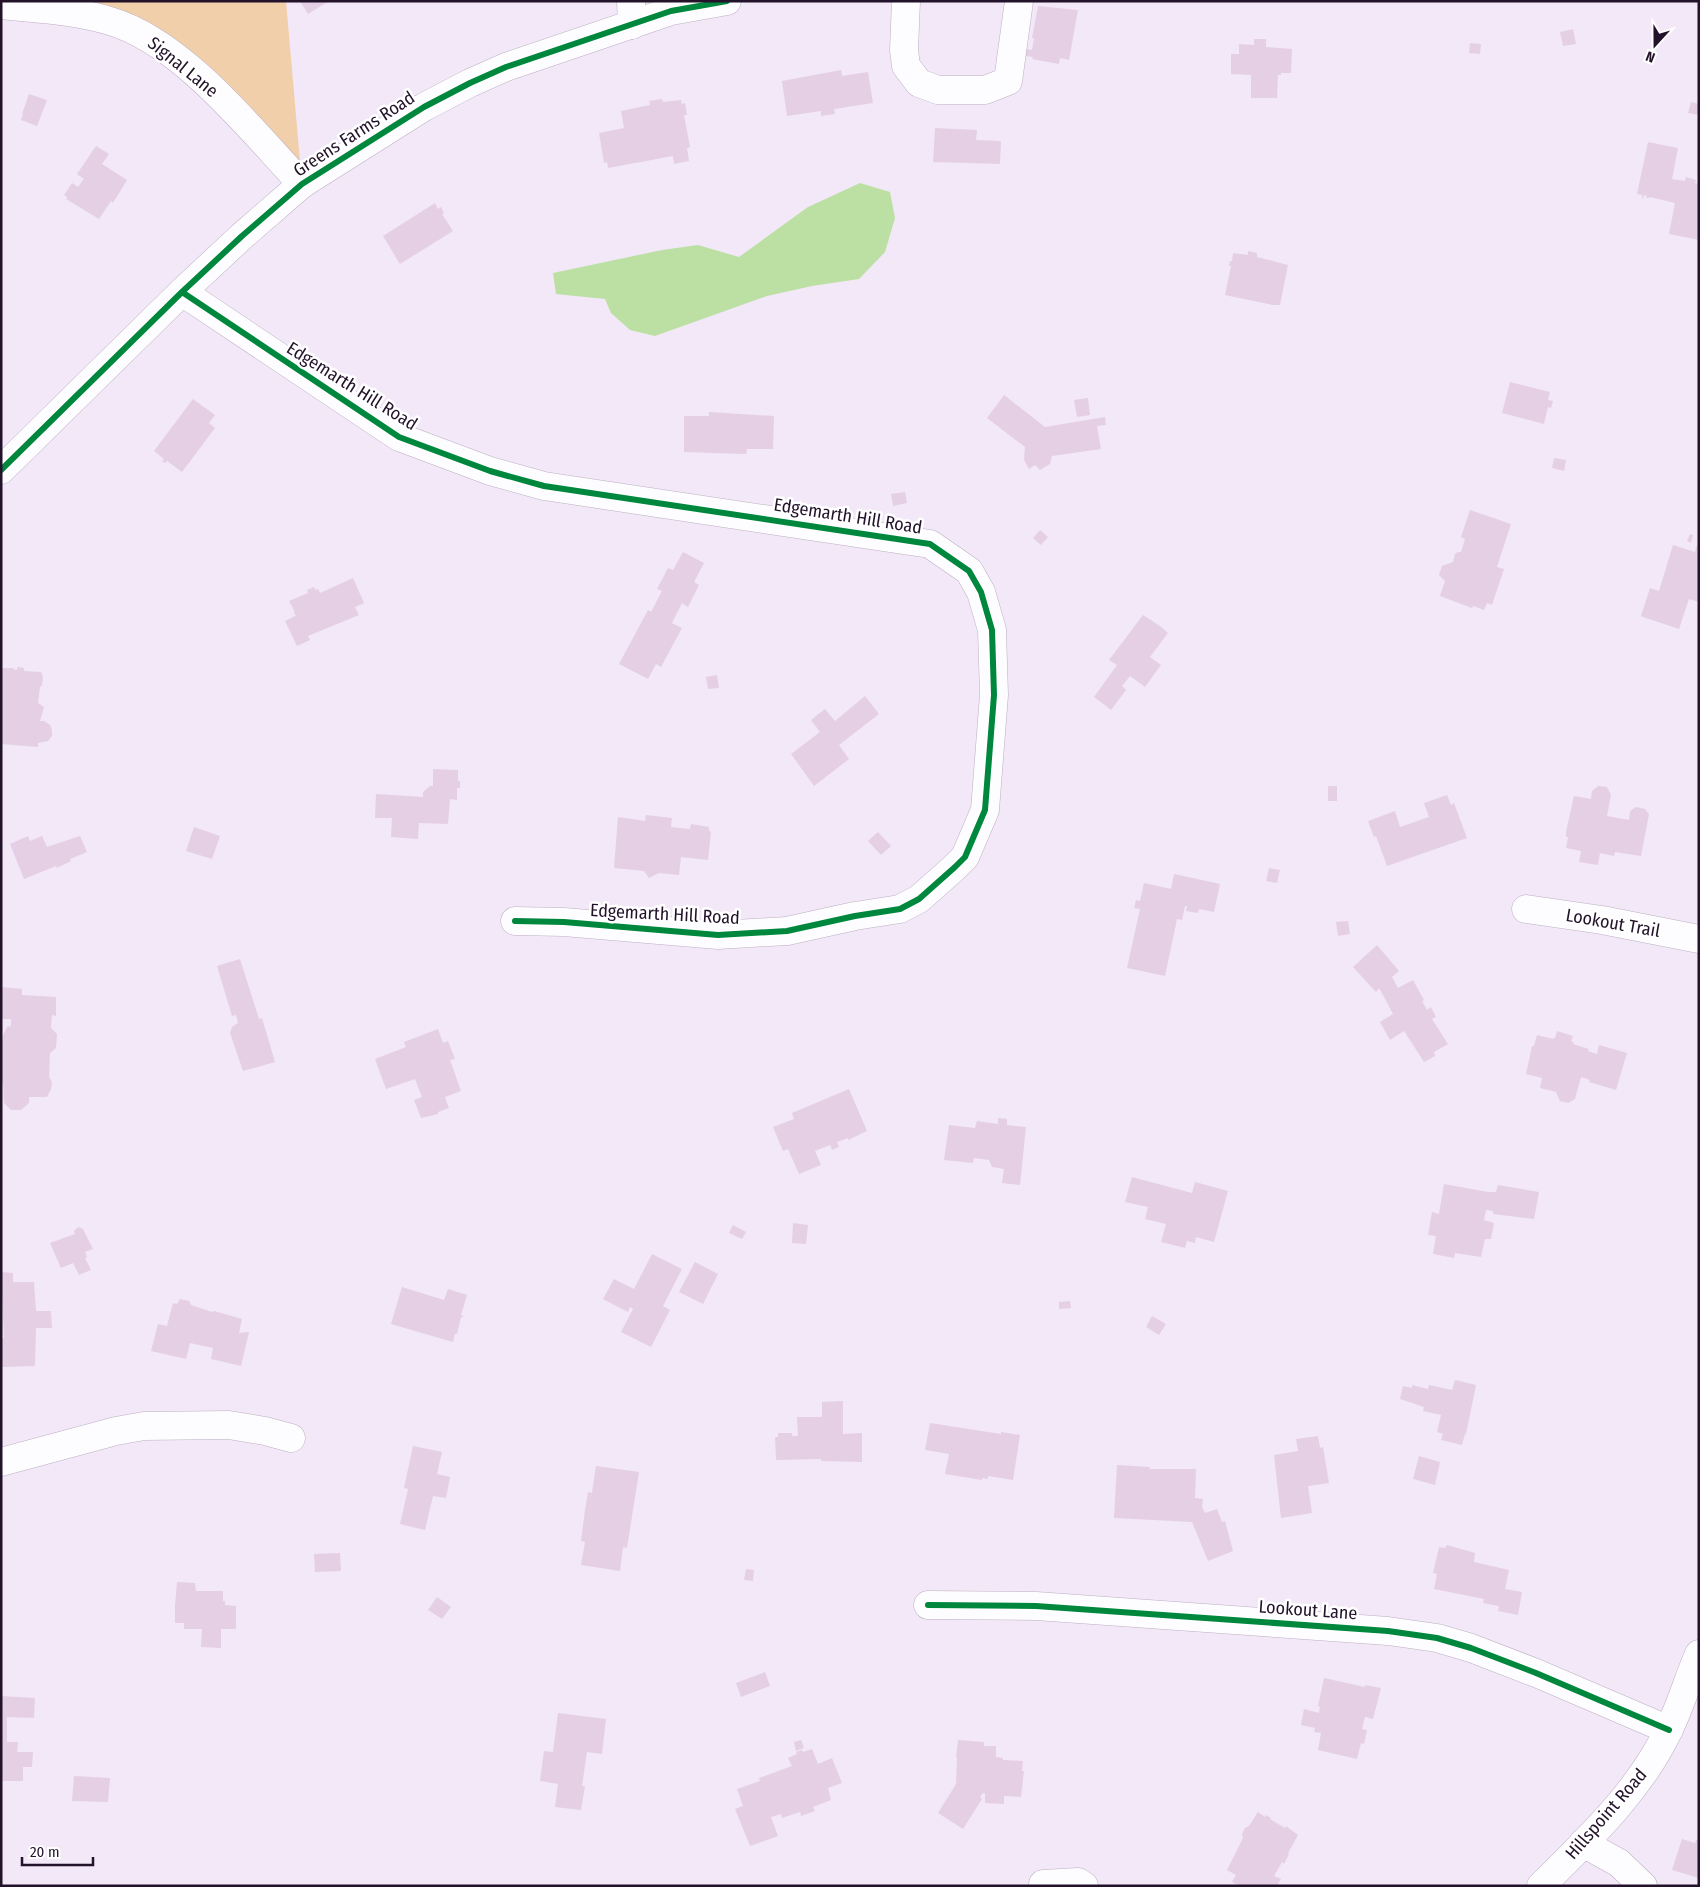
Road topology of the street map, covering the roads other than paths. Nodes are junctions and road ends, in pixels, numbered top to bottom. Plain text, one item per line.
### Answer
1 (727, 1) edge
2 (906, 1) edge
3 (1019, 1) edge
4 (1, 5) edge
5 (632, 13) edge
6 (302, 184) junction
7 (182, 292) junction
8 (1, 470) edge
9 (1526, 909) dead end
10 (515, 921) dead end
11 (1699, 938) edge
12 (292, 1438) dead end
13 (1, 1462) edge
14 (928, 1605) dead end
15 (1699, 1654) edge
16 (1669, 1730) junction
17 (1583, 1843) junction
18 (1043, 1884) dead end
19 (1084, 1886) edge
20 (1541, 1886) edge
21 (1643, 1886) edge

1 - 5 street, Greens Farms Road
2 - 3 street
4 - 6 street, Signal Lane
5 - 6 street, Greens Farms Road
6 - 7 street, Greens Farms Road
7 - 8 street, Greens Farms Road
7 - 10 street, Edgemarth Hill Road
9 - 11 street, Lookout Trail
12 - 13 street
14 - 16 street, Lookout Lane
15 - 16 street, Hillspoint Road
16 - 17 street, Hillspoint Road
17 - 20 street, Hillspoint Road
17 - 21 street
18 - 19 street

